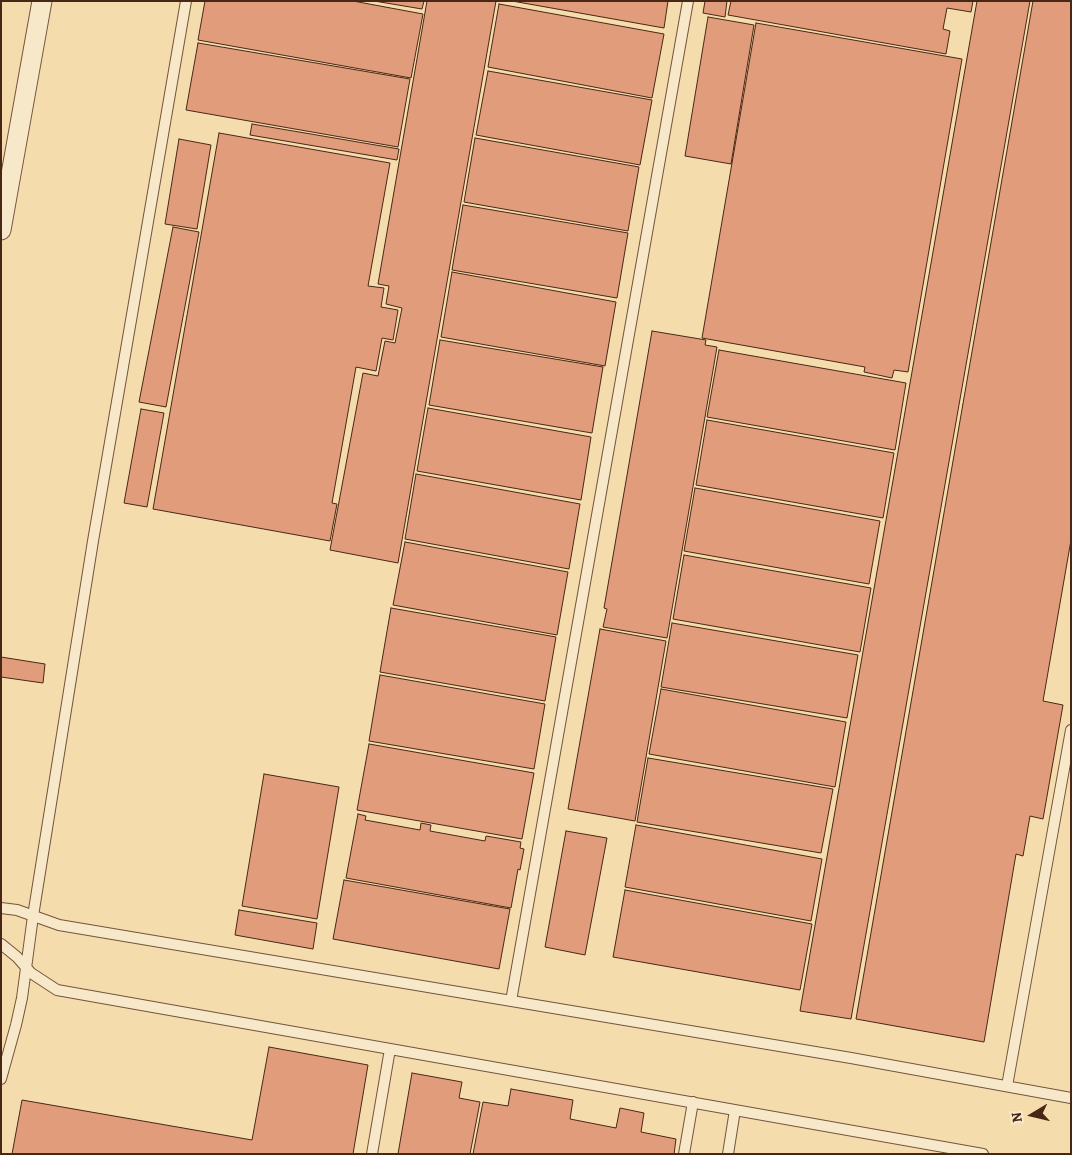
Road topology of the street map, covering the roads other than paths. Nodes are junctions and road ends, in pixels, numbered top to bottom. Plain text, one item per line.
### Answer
1 (42, 1) edge
2 (186, 1) edge
3 (688, 1) edge
4 (1, 230) edge
5 (1071, 730) edge
6 (1, 908) edge
7 (33, 916) junction
8 (1, 944) edge
9 (26, 968) junction
10 (511, 1001) junction
11 (390, 1049) junction
12 (1, 1079) edge
13 (1006, 1086) junction
14 (1071, 1098) edge
15 (693, 1102) junction
16 (735, 1110) junction
17 (372, 1154) edge
18 (684, 1154) edge
19 (728, 1154) edge
20 (983, 1154) edge

1 - 4 street
2 - 7 lane
3 - 10 lane
5 - 13 lane
6 - 7 lane
7 - 9 lane
7 - 10 lane
8 - 9 lane
9 - 11 lane
9 - 12 lane
10 - 13 lane
11 - 15 lane
11 - 17 lane
13 - 14 lane
15 - 16 lane
15 - 18 lane
16 - 19 lane
16 - 20 lane

